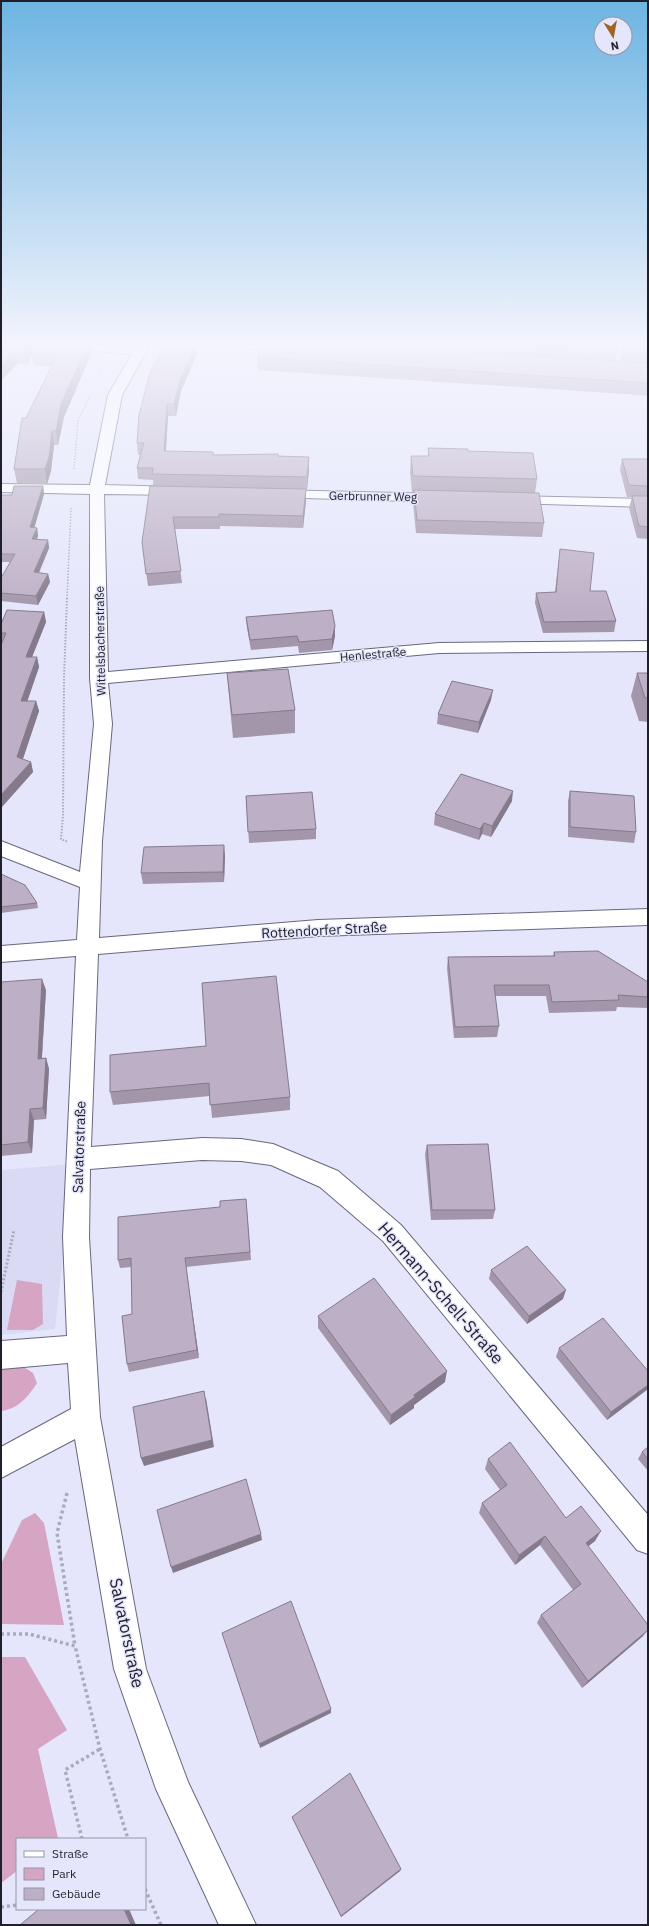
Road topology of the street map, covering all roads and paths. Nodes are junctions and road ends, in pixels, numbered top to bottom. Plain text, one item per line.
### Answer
1 (77, 435) edge
2 (107, 435) edge
3 (74, 472) dead end
4 (1, 488) edge
5 (97, 490) junction
6 (193, 492) edge
7 (257, 493) edge
8 (456, 498) edge
9 (496, 499) edge
10 (648, 503) edge
11 (72, 504) dead end
12 (648, 646) edge
13 (99, 678) junction
14 (1, 848) edge
15 (92, 851) junction
16 (90, 883) junction
17 (648, 917) edge
18 (88, 946) junction
19 (1, 954) edge
20 (78, 1160) junction
21 (14, 1230) dead end
22 (1, 1292) edge
23 (81, 1348) junction
24 (1, 1356) edge
25 (86, 1417) junction
26 (1, 1463) edge
27 (69, 1486) dead end
28 (648, 1539) edge
29 (1, 1634) edge
30 (75, 1646) junction
31 (100, 1749) junction
32 (82, 1838) edge
33 (128, 1838) edge
34 (146, 1891) edge
35 (16, 1905) edge
36 (1, 1907) edge
37 (161, 1925) edge
38 (238, 1925) edge

1 - 3 path
2 - 5 street, Wittelsbacherstraße
4 - 5 street
5 - 6 street
5 - 13 street, Wittelsbacherstraße
7 - 8 street, Gerbrunner Weg
9 - 10 street
11 - 15 path
12 - 13 street, Henlestraße
13 - 15 street, Wittelsbacherstraße
14 - 16 street
15 - 16 street, Wittelsbacherstraße
16 - 18 street, Wittelsbacherstraße
17 - 18 street, Rottendorfer Straße
18 - 19 street, Rottendorfer Straße
18 - 20 street, Salvatorstraße
20 - 23 street, Salvatorstraße
20 - 28 street, Hermann-Schell-Straße
21 - 22 path
23 - 24 street
23 - 25 street, Salvatorstraße
25 - 26 street
25 - 38 street, Salvatorstraße
27 - 30 path
29 - 30 path
30 - 31 path
31 - 32 path
31 - 33 path
34 - 37 path
35 - 36 path

